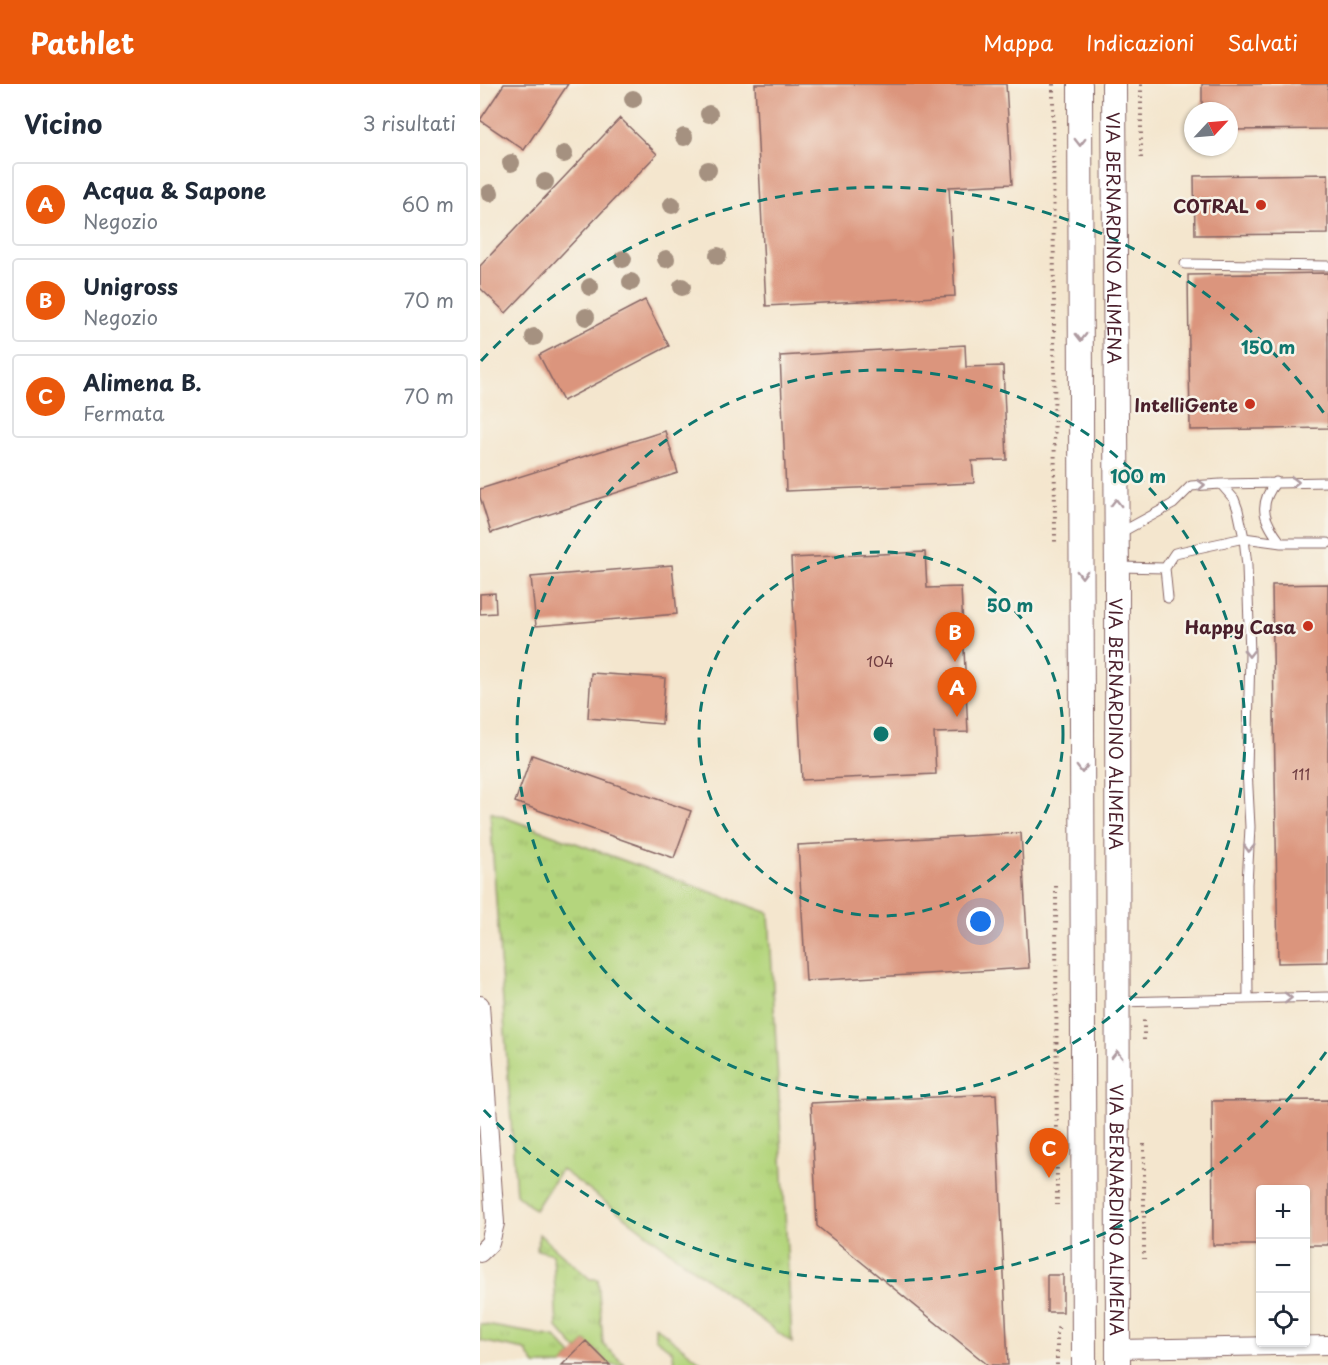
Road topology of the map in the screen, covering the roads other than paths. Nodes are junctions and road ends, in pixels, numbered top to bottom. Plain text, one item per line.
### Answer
1 (1080, 84) edge
2 (1114, 84) edge
3 (1185, 264) dead end
4 (1328, 266) edge
5 (1276, 482) junction
6 (1328, 482) edge
7 (1221, 484) junction
8 (1116, 535) junction
9 (1244, 538) junction
10 (1281, 543) junction
11 (1328, 543) edge
12 (1117, 567) junction
13 (1165, 567) junction
14 (1168, 598) dead end
15 (1328, 997) edge
16 (1248, 998) junction
17 (1117, 1002) junction
18 (480, 1005) edge
19 (480, 1253) edge
20 (1328, 1345) edge
21 (1118, 1357) edge
22 (1084, 1365) edge

1 -> 22 street, VIA BERNARDINO ALIMENA
8 -> 2 street, VIA BERNARDINO ALIMENA
3 - 4 lane
5 -> 6 lane
5 - 7 lane
5 - 10 lane
8 -> 7 lane
7 - 9 lane
8 - 12 street, VIA BERNARDINO ALIMENA
9 - 10 lane
9 - 13 lane
9 -> 16 lane
10 - 11 lane
12 - 13 lane
12 - 17 street, VIA BERNARDINO ALIMENA
13 - 14 lane
16 -> 15 lane
16 - 17 lane
21 -> 17 street, VIA BERNARDINO ALIMENA
18 - 19 street
20 - 21 street

